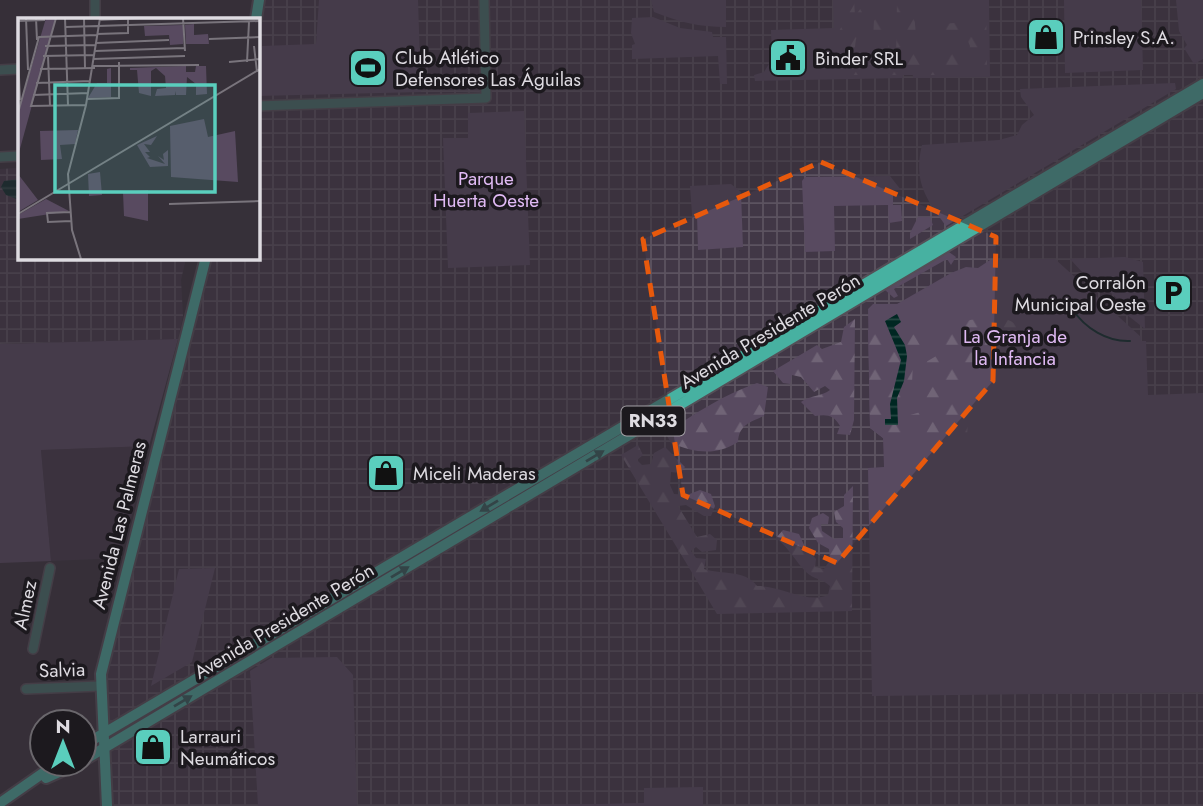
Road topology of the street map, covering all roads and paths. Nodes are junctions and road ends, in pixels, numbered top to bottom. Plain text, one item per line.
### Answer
1 (94, 0) edge
2 (259, 0) edge
3 (484, 0) edge
4 (95, 18) edge
5 (256, 18) edge
6 (18, 69) edge
7 (0, 70) edge
8 (1203, 84) edge
9 (1203, 93) edge
10 (259, 106) edge
11 (18, 156) edge
12 (0, 157) edge
13 (205, 259) edge
14 (50, 568) dead end
15 (33, 649) dead end
16 (100, 686) junction
17 (26, 689) dead end
18 (102, 735) junction
19 (98, 737) edge
20 (103, 749) junction
21 (98, 752) edge
22 (38, 778) edge
23 (45, 778) edge
24 (27, 786) junction
25 (0, 803) edge
26 (107, 806) edge

1 - 4 street
2 - 5 main road
3 - 10 street
6 - 7 street
8 -> 18 main road, Avenida Presidente Perón / RN33
20 -> 9 main road, Avenida Presidente Perón / RN33
11 - 12 street
13 - 16 main road, Avenida Las Palmeras
14 - 15 street, Almez
16 - 17 street, Salvia
16 - 18 main road, Avenida Las Palmeras
18 - 19 main road, RN33
18 - 20 main road, Avenida Las Palmeras
20 - 21 main road, RN33
20 - 26 main road, Avenida Las Palmeras
22 - 24 main road
23 - 24 main road
24 - 25 main road

